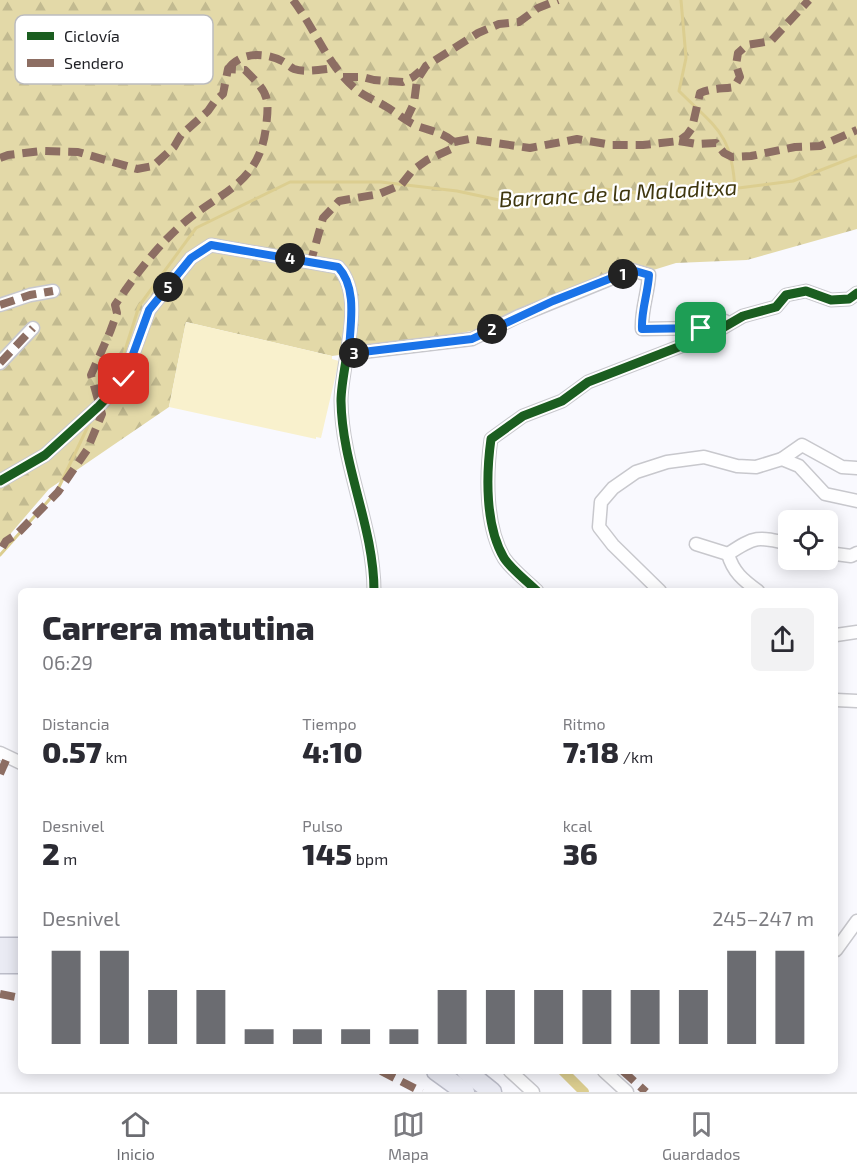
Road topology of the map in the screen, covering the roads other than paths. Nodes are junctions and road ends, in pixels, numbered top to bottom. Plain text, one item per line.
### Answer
1 (53, 291) dead end
2 (857, 293) edge
3 (0, 305) edge
4 (743, 316) junction
5 (33, 328) dead end
6 (349, 351) junction
7 (0, 363) edge
8 (782, 459) junction
9 (857, 468) edge
10 (0, 481) edge
11 (857, 501) edge
12 (778, 541) edge
13 (696, 544) dead end
14 (857, 553) edge
15 (728, 554) junction
16 (838, 554) edge
17 (374, 588) edge
18 (534, 588) edge
19 (657, 588) edge
20 (754, 588) edge
21 (857, 632) edge
22 (838, 635) edge
23 (838, 700) edge
24 (857, 700) edge
25 (0, 753) edge
26 (18, 762) edge
27 (857, 921) edge
28 (0, 947) edge
29 (18, 947) edge
30 (838, 947) edge
31 (0, 964) edge
32 (18, 964) edge
33 (440, 1074) edge
34 (470, 1074) edge
35 (513, 1074) edge
36 (607, 1074) edge
37 (465, 1092) edge
38 (492, 1092) edge
39 (533, 1092) edge
40 (627, 1092) edge

1 - 3 street
2 - 4 street
4 - 6 street
4 - 18 street
5 - 7 street
6 - 10 street
6 - 17 street
8 - 9 street
8 - 11 street
8 - 19 street
12 - 15 street
13 - 15 street
14 - 16 street
15 - 20 street
21 - 22 street
23 - 24 street
25 - 26 street
27 - 30 street
28 - 29 highway
31 - 32 highway
33 - 37 highway
34 - 38 highway
35 - 39 street
36 - 40 street

